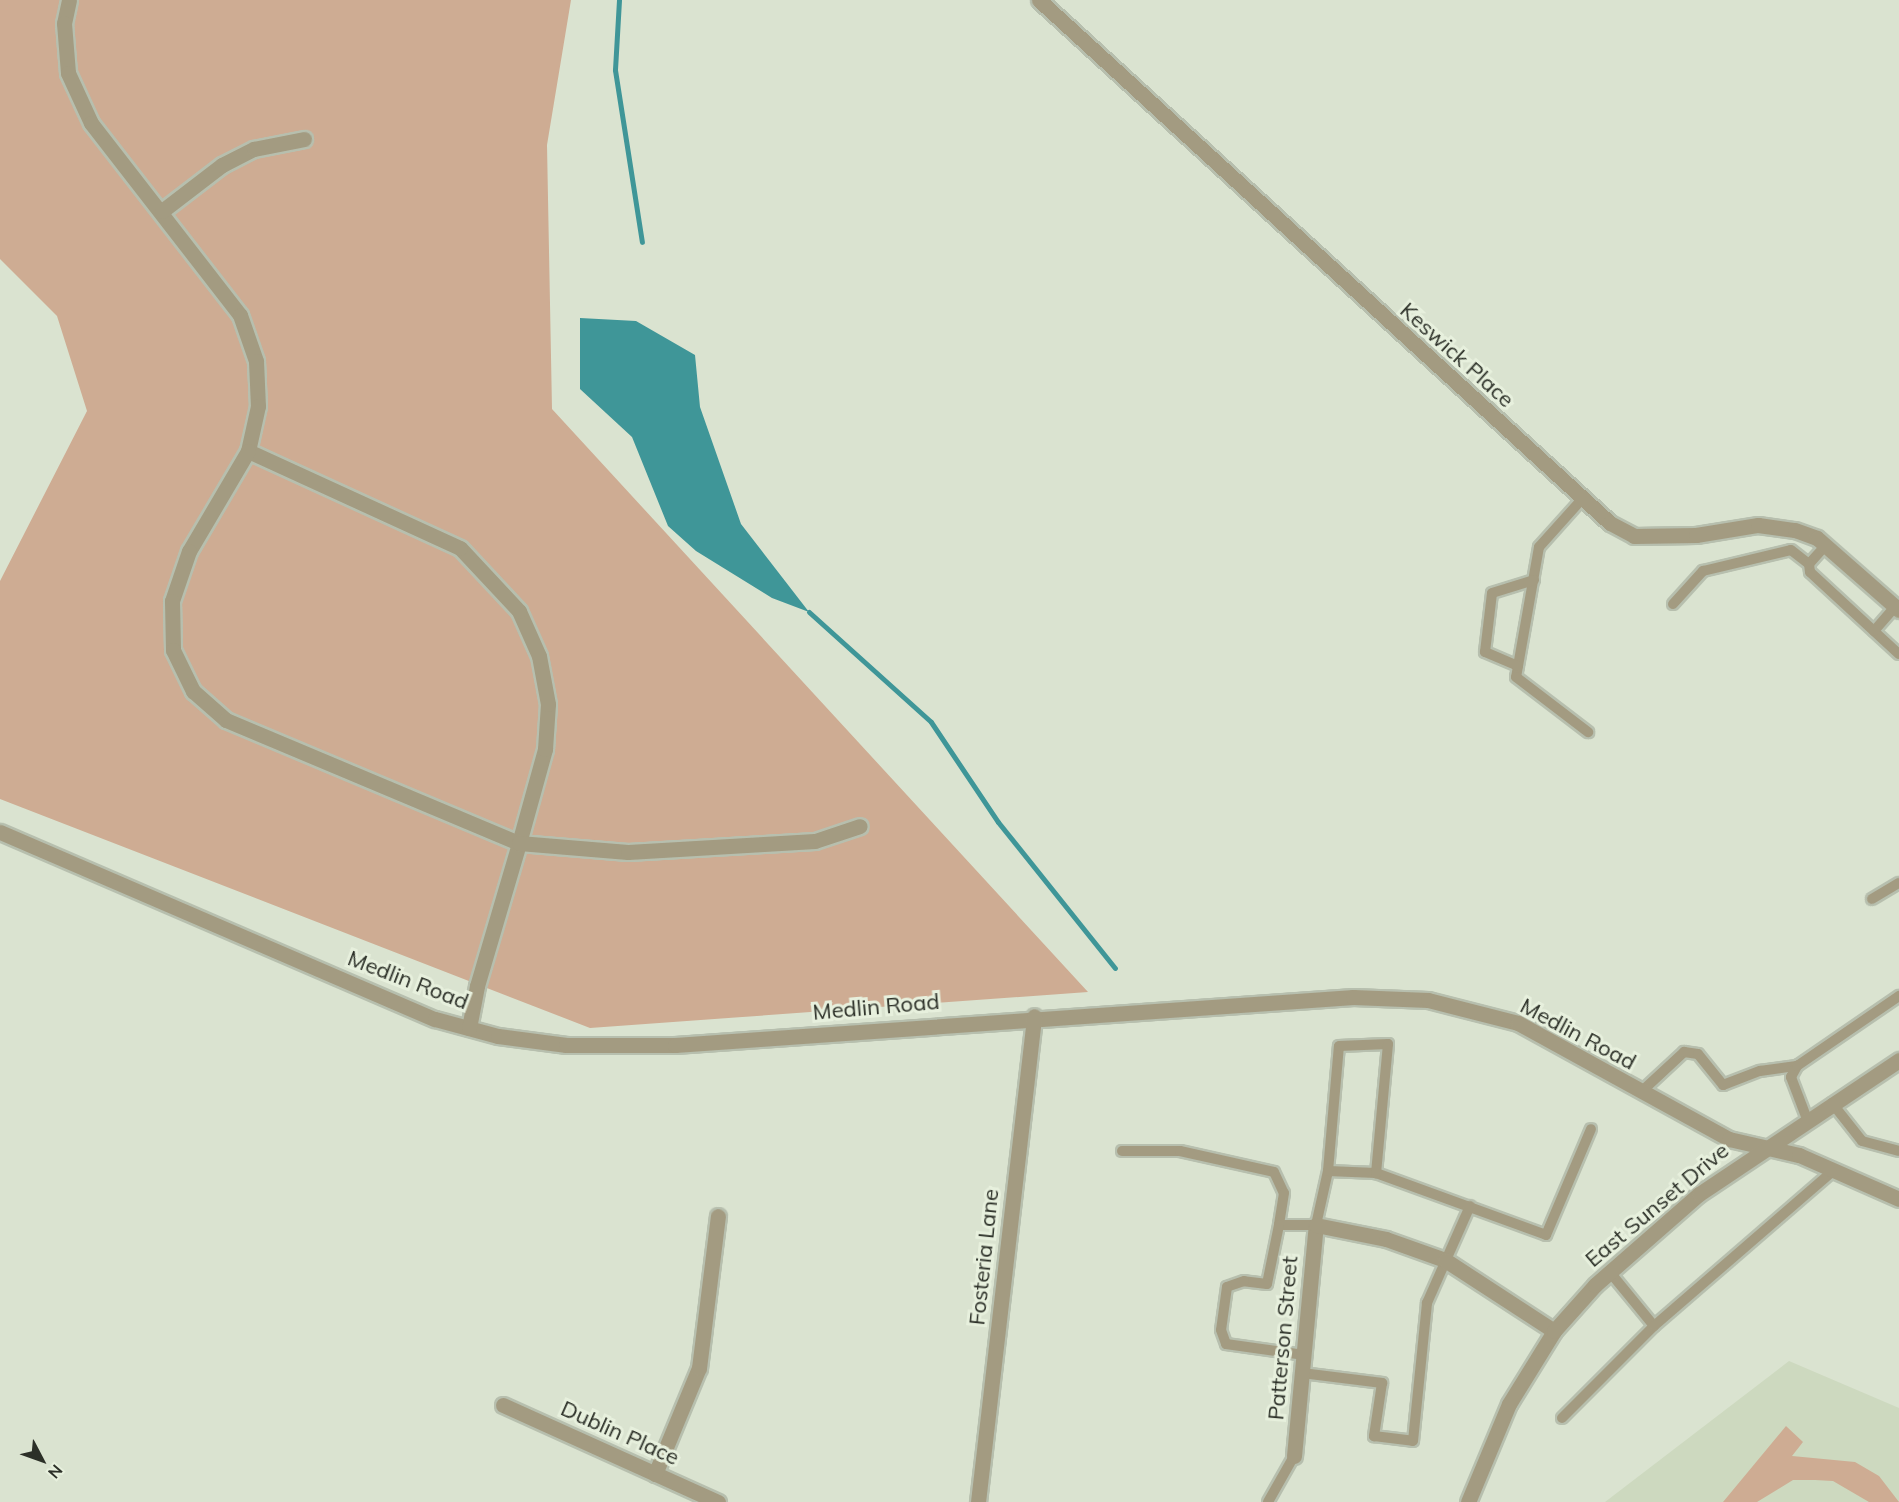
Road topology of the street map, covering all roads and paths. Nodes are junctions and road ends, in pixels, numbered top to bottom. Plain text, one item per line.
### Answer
1 (69, 0) edge
2 (1039, 0) edge
3 (304, 139) dead end
4 (162, 211) junction
5 (248, 452) junction
6 (1583, 498) junction
7 (1826, 545) junction
8 (1809, 564) junction
9 (1534, 580) junction
10 (1673, 604) dead end
11 (1897, 608) edge
12 (1874, 631) junction
13 (1899, 654) edge
14 (1518, 666) junction
15 (1588, 732) dead end
16 (860, 826) dead end
17 (0, 832) edge
18 (519, 843) junction
19 (1899, 883) edge
20 (1872, 899) dead end
21 (1899, 996) edge
22 (1034, 1016) junction
23 (469, 1028) junction
24 (1897, 1064) edge
25 (1797, 1066) junction
26 (1641, 1092) junction
27 (1832, 1103) junction
28 (1807, 1119) junction
29 (1591, 1129) dead end
30 (1764, 1146) junction
31 (1122, 1151) dead end
32 (1899, 1151) edge
33 (1328, 1171) junction
34 (1832, 1172) junction
35 (1376, 1173) junction
36 (1899, 1199) edge
37 (1470, 1206) junction
38 (718, 1215) dead end
39 (1280, 1225) junction
40 (1316, 1225) junction
41 (1444, 1260) junction
42 (1608, 1271) junction
43 (1654, 1326) junction
44 (1554, 1331) junction
45 (1304, 1355) junction
46 (1302, 1373) junction
47 (503, 1405) dead end
48 (1562, 1418) dead end
49 (1294, 1456) joint
50 (655, 1473) junction
51 (718, 1502) edge
52 (978, 1502) edge
53 (1268, 1502) edge
54 (1468, 1502) edge

1 - 4 street
2 - 6 street, Keswick Place
3 - 4 street
4 - 5 street
5 - 18 street
5 - 18 street
6 - 7 street, Keswick Place
6 - 9 lane
7 - 8 lane
7 - 11 street, Keswick Place
8 - 10 lane
8 - 12 lane
9 - 14 lane
9 - 14 lane
11 - 12 lane
12 - 13 lane
14 - 15 lane
16 - 18 street
17 - 23 street, Medlin Road
18 - 23 street
19 - 20 lane
21 - 25 lane
22 - 23 street, Medlin Road
22 - 26 street, Medlin Road
22 - 52 street, Fosteria Lane
24 - 27 street, East Sunset Drive
25 - 26 lane
25 - 28 lane
26 - 30 street, Medlin Road
27 - 28 street, East Sunset Drive
27 - 32 lane
28 - 30 street, East Sunset Drive
29 - 37 lane
30 - 34 street, Medlin Road
30 - 42 street, East Sunset Drive
31 - 39 lane
33 - 35 lane
33 - 35 lane
33 - 40 lane
34 - 36 street, Medlin Road
34 - 43 lane
35 - 37 lane
37 - 41 lane
38 - 50 street
39 - 40 lane
39 - 45 lane
40 - 41 street
40 - 45 street, Patterson Street
41 - 44 street
41 - 46 lane
42 - 43 lane
42 - 44 street, East Sunset Drive
43 - 48 lane
44 - 54 street, East Sunset Drive
45 - 46 street, Patterson Street
46 - 49 street, Patterson Street
47 - 50 street, Dublin Place
49 - 53 lane
50 - 51 street, Dublin Place

